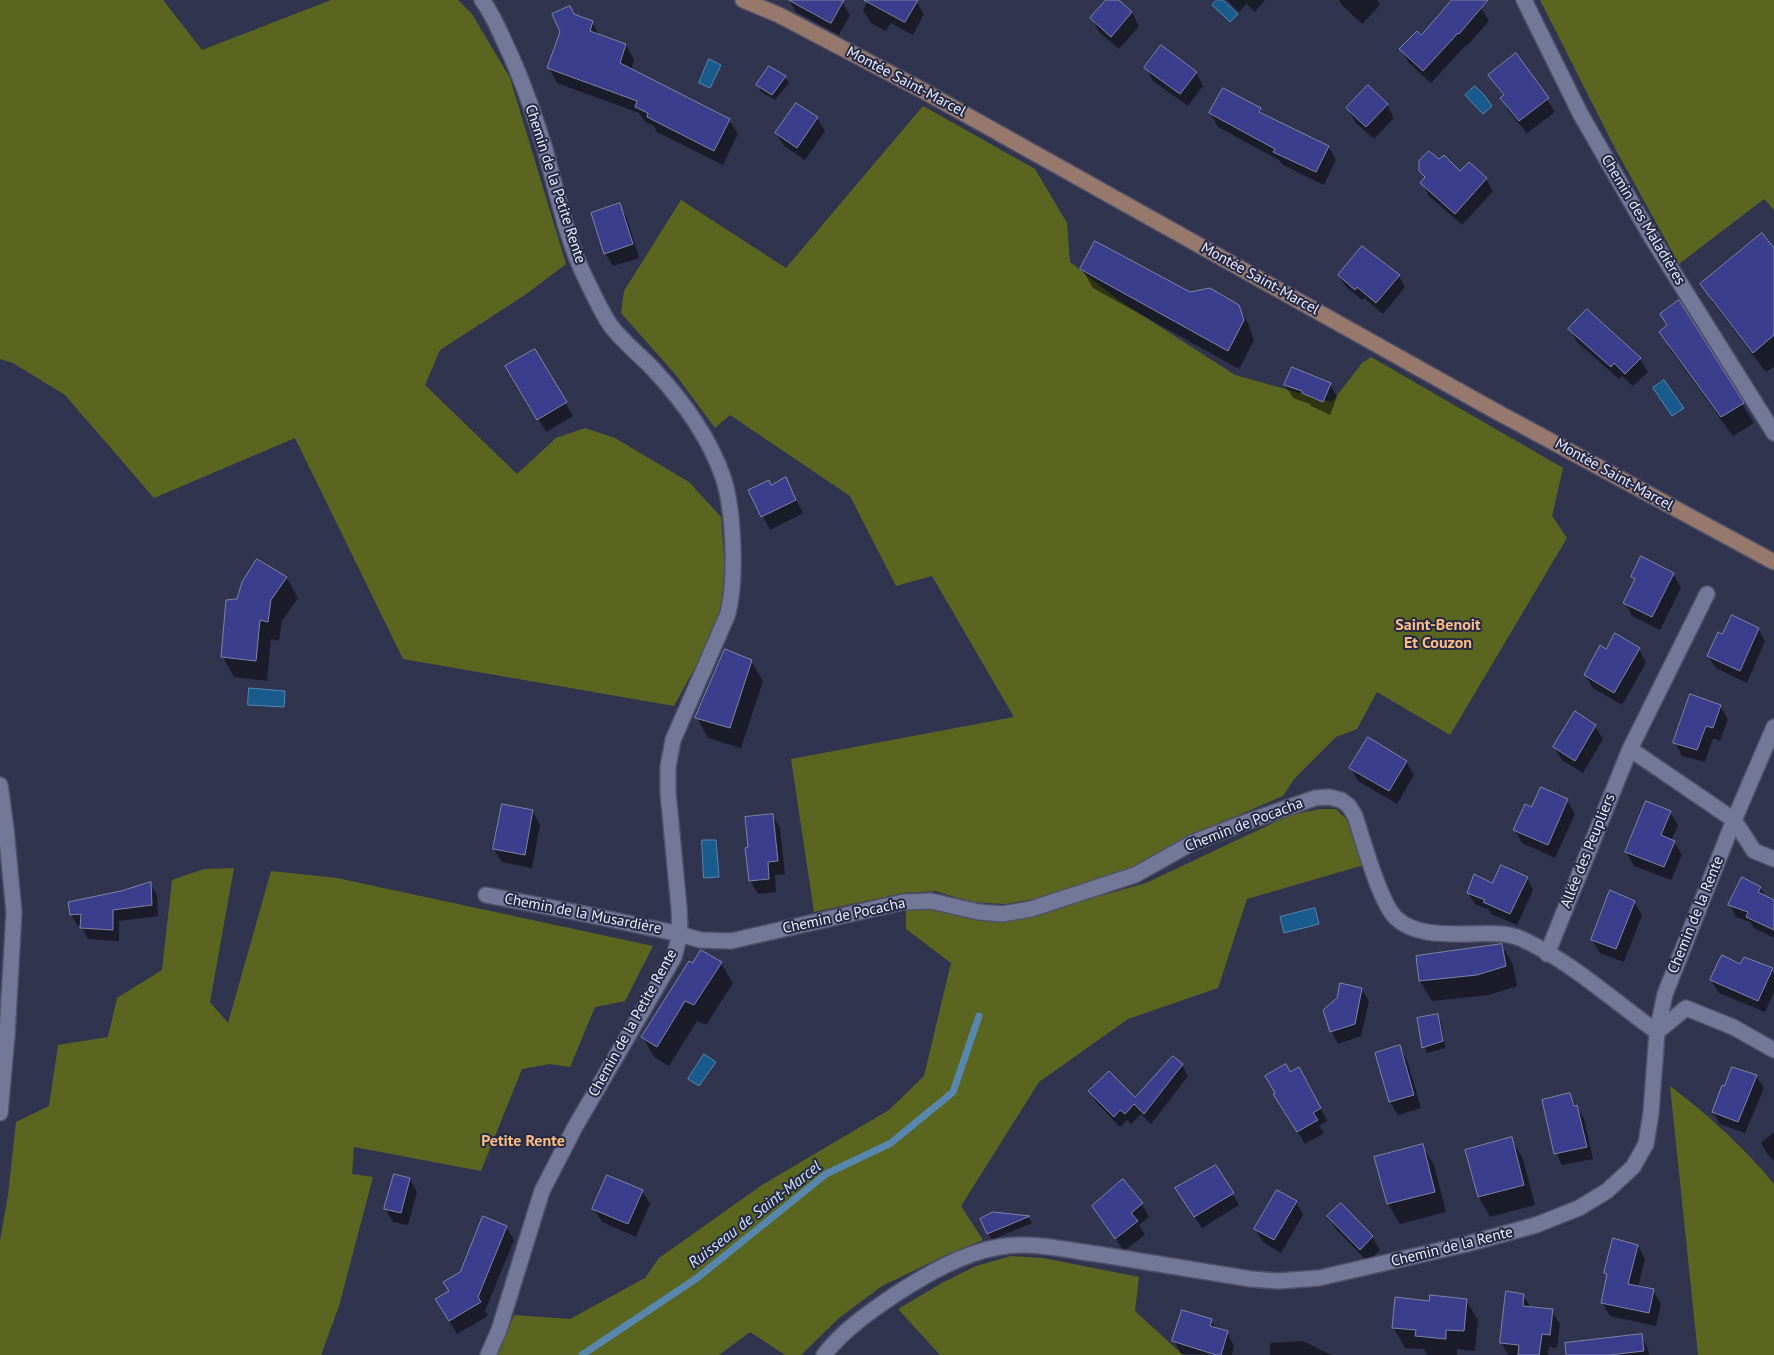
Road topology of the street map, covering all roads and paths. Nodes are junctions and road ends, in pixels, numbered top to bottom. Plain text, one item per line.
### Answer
1 (482, 0) edge
2 (743, 0) edge
3 (1524, 0) edge
4 (1774, 433) edge
5 (1774, 562) edge
6 (1707, 594) dead end
7 (1774, 727) edge
8 (1630, 749) junction
9 (0, 785) edge
10 (1734, 820) junction
11 (1774, 859) edge
12 (486, 895) dead end
13 (680, 934) junction
14 (1547, 954) junction
15 (1657, 1032) junction
16 (1774, 1050) edge
17 (0, 1113) edge
18 (488, 1355) edge
19 (824, 1355) edge

1 - 13 street, Chemin de la Petite Rente
2 - 5 main road, Montée Saint-Marcel
3 - 4 street, Chemin des Maladières
6 - 8 street, Allée des Peupliers
7 - 10 street, Chemin de la Rente
8 - 10 street
8 - 14 street, Allée des Peupliers
9 - 17 street
10 - 11 street
10 - 15 street, Chemin de la Rente
12 - 13 street, Chemin de la Musardière
13 - 14 street, Chemin de Pocacha
13 - 18 street, Chemin de la Petite Rente
14 - 15 street, Chemin de Pocacha
15 - 16 street
15 - 19 street, Chemin de la Rente

